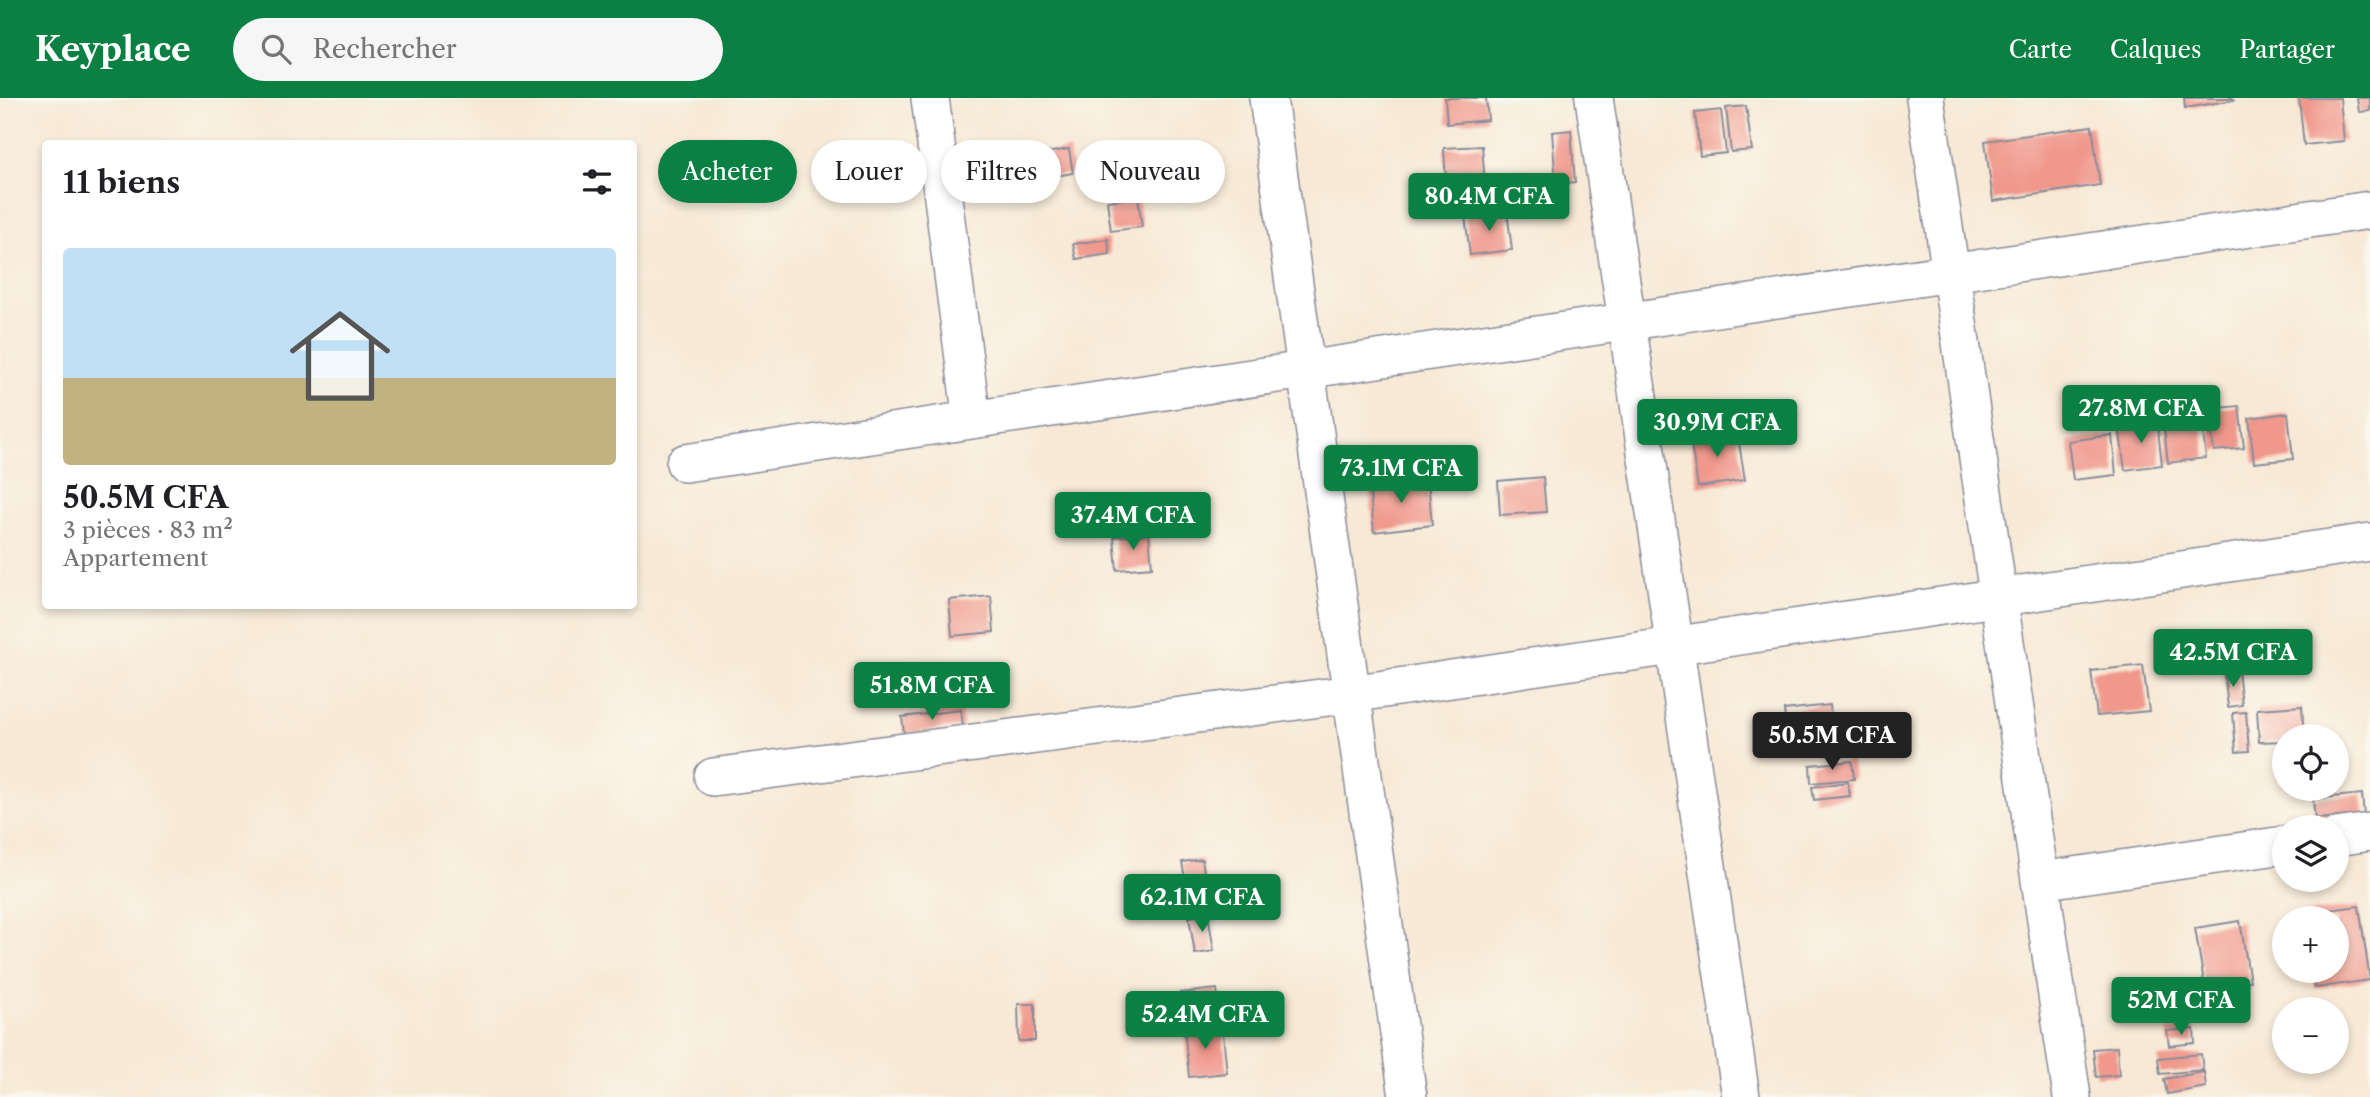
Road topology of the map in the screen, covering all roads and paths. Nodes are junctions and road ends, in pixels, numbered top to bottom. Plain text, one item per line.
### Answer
1 (930, 98) edge
2 (1268, 98) edge
3 (1594, 98) edge
4 (1925, 98) edge
5 (2370, 210) edge
6 (1951, 273) junction
7 (1627, 321) junction
8 (1306, 369) junction
9 (972, 420) junction
10 (685, 463) dead end
11 (2370, 542) edge
12 (1998, 597) junction
13 (1674, 646) junction
14 (1351, 694) junction
15 (713, 777) dead end
16 (2370, 832) edge
17 (2349, 835) edge
18 (2272, 847) edge
19 (2040, 881) junction
20 (1408, 1097) edge
21 (1741, 1097) edge
22 (2072, 1097) edge

1 - 9 street
2 - 8 street
3 - 7 street
4 - 6 street
5 - 6 street
6 - 7 street
6 - 12 street
7 - 8 street
7 - 13 street
8 - 9 street
8 - 14 street
9 - 10 street
11 - 12 street
12 - 13 street
12 - 19 street
13 - 14 street
13 - 21 street
14 - 15 street
14 - 20 street
16 - 17 street
18 - 19 street
19 - 22 street

